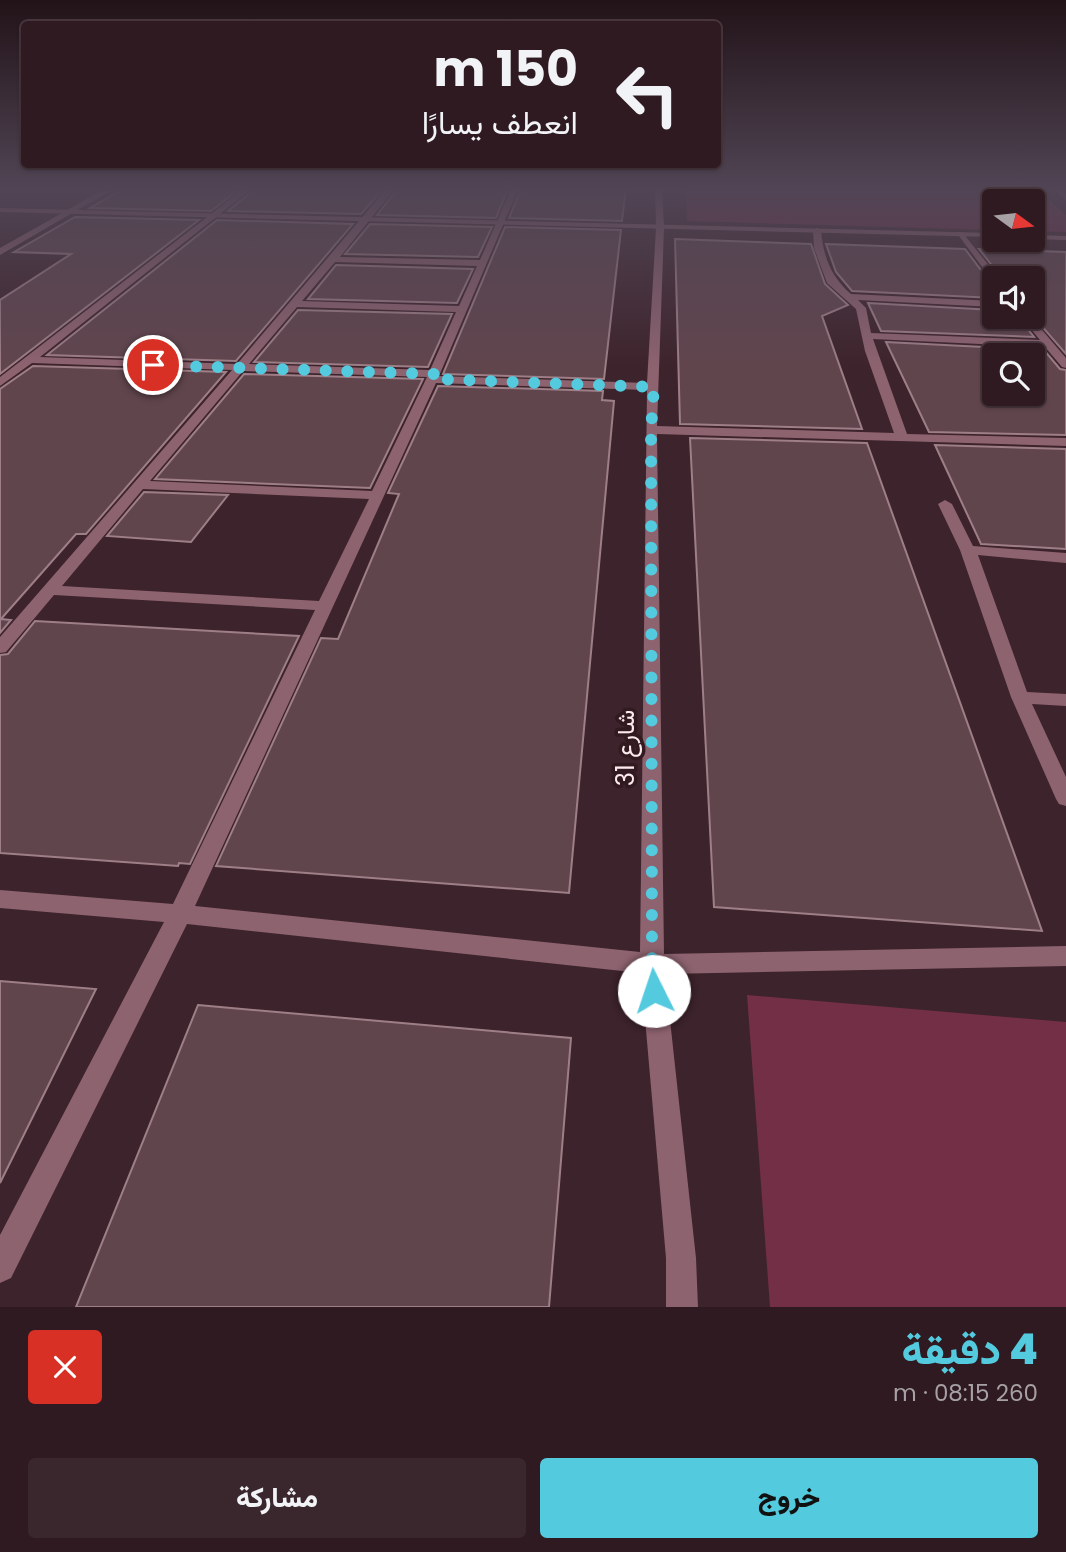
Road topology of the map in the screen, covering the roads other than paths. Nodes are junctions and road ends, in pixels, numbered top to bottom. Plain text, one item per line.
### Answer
1 (171, 248) edge
2 (342, 248) edge
3 (489, 248) edge
4 (659, 248) edge
5 (818, 248) edge
6 (970, 248) edge
7 (333, 259) junction
8 (482, 263) junction
9 (985, 266) edge
10 (851, 298) junction
11 (295, 303) junction
12 (982, 303) edge
13 (461, 309) junction
14 (1036, 329) edge
15 (866, 336) junction
16 (1048, 344) junction
17 (29, 360) junction
18 (1066, 365) edge
19 (238, 368) junction
20 (433, 377) junction
21 (0, 383) edge
22 (654, 387) junction
23 (651, 430) junction
24 (902, 438) junction
25 (1066, 442) edge
26 (139, 485) junction
27 (376, 495) junction
28 (945, 504) dead end
29 (968, 550) junction
30 (1066, 558) edge
31 (51, 590) junction
32 (323, 606) junction
33 (0, 648) edge
34 (1020, 697) junction
35 (1066, 700) edge
36 (1066, 799) edge
37 (0, 898) edge
38 (180, 914) junction
39 (1066, 956) edge
40 (652, 964) junction
41 (0, 1267) edge
42 (682, 1307) edge

1 - 17 street
2 - 7 street
3 - 8 street
4 - 22 street, شارع 31
5 - 10 street
6 - 9 street
7 - 8 street
7 - 11 street
8 - 13 street
10 - 12 street
10 - 15 street
11 - 13 street
11 - 19 street
13 - 20 street
14 - 16 street
15 - 16 street
15 - 24 street
16 - 18 street
17 - 19 street
17 - 21 street
19 - 20 street
19 - 26 street
20 - 22 street
20 - 27 street
22 - 23 street, شارع 31
23 - 24 street
23 - 40 street, شارع 31
24 - 25 street
26 - 27 street
26 - 31 street
27 - 32 street
28 - 29 street
29 - 30 street
29 - 34 street
31 - 32 street
31 - 33 street
32 - 38 street
34 - 35 street
34 - 36 street
37 - 38 street
38 - 40 street
38 - 41 street
39 - 40 street
40 - 42 street, شارع 31

